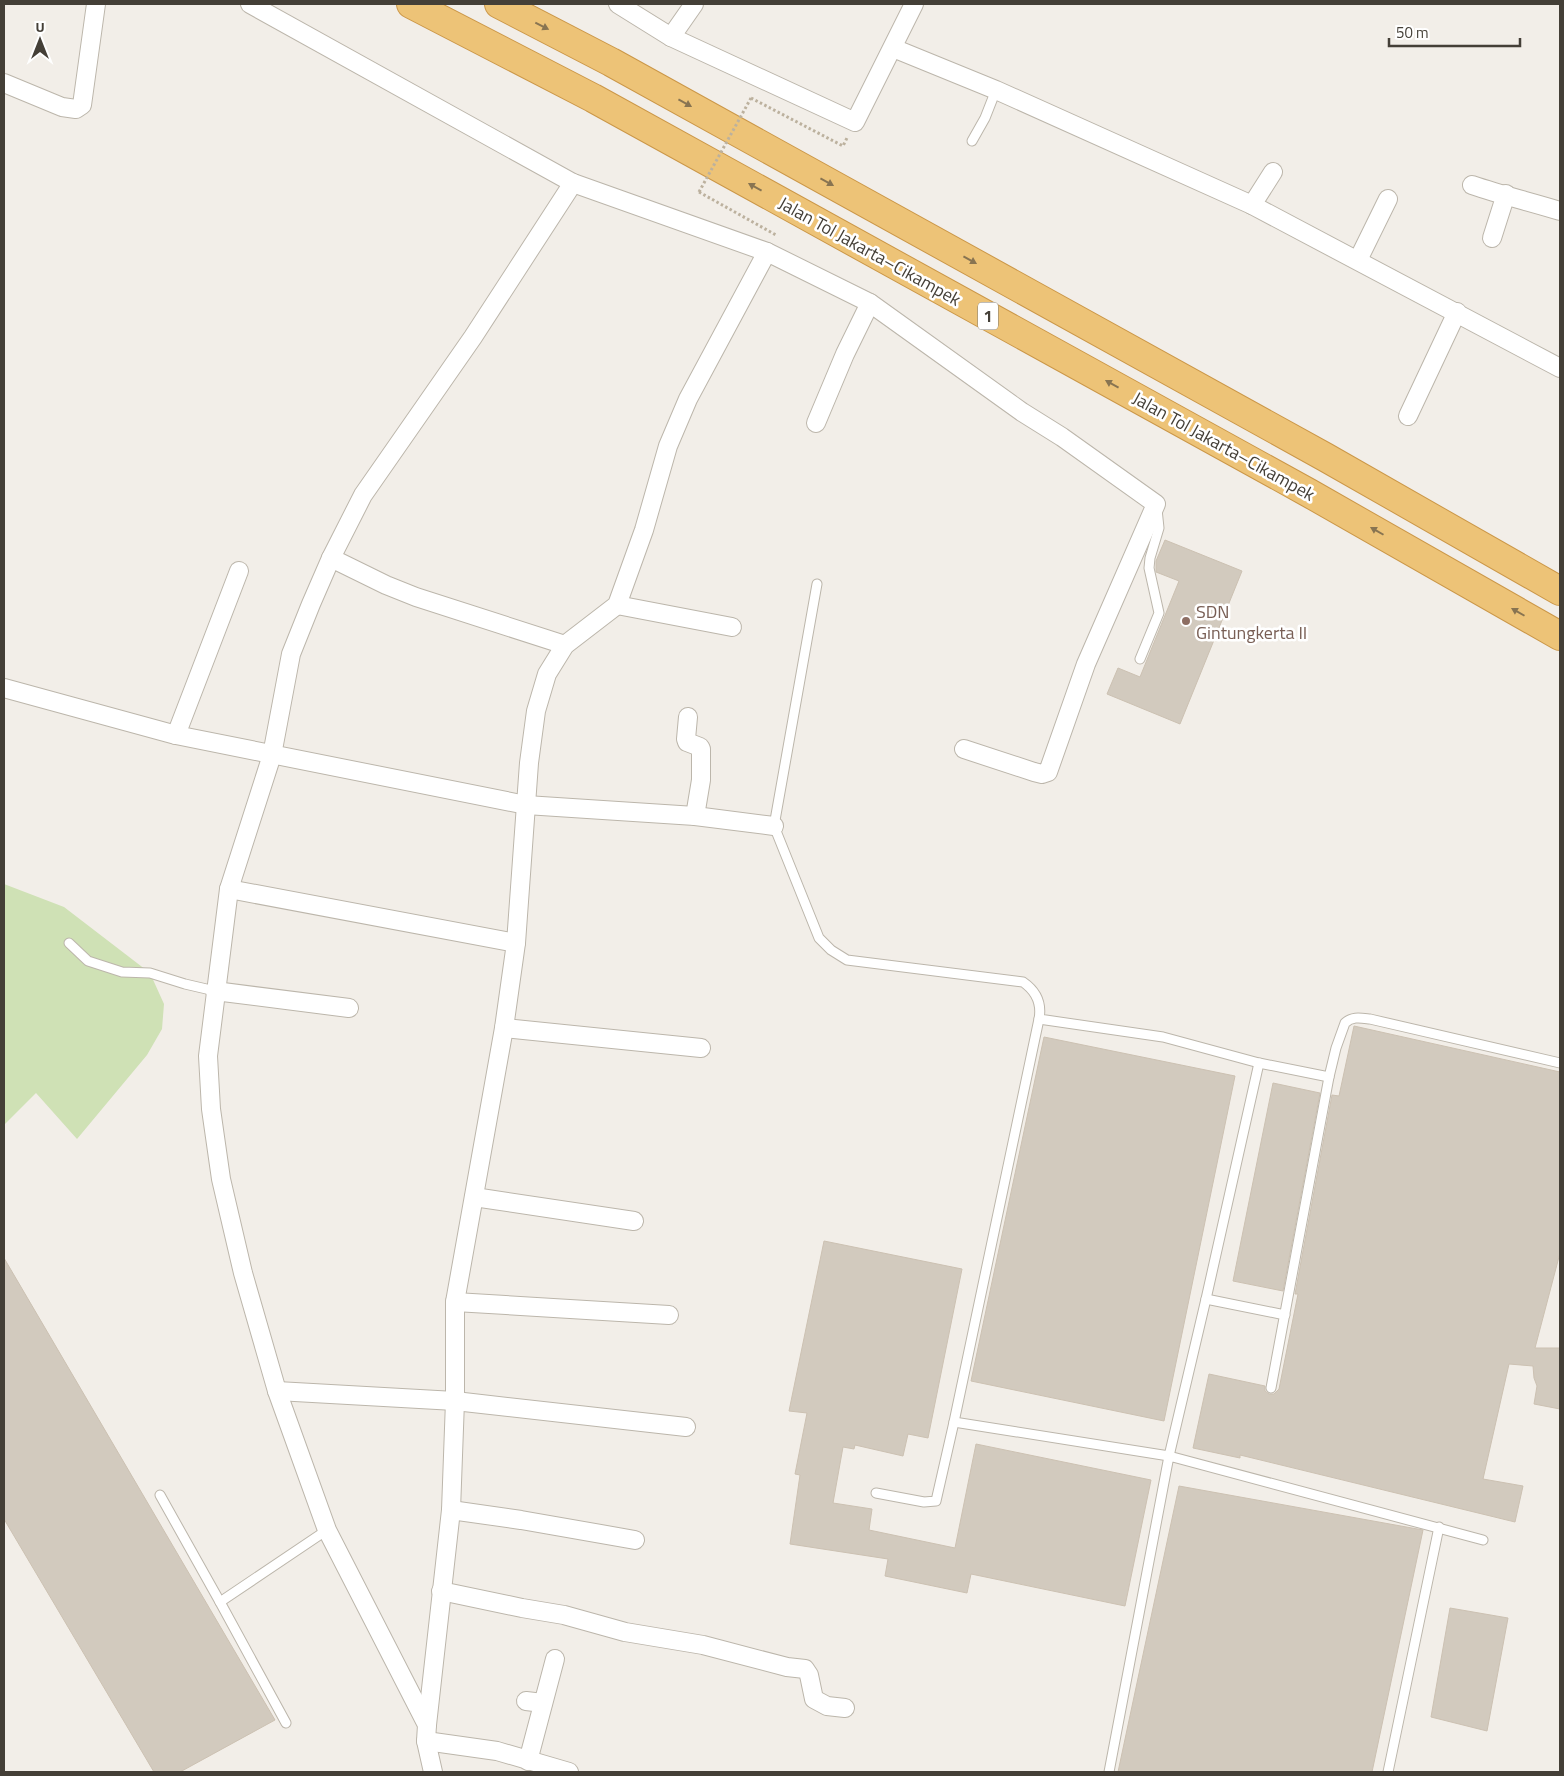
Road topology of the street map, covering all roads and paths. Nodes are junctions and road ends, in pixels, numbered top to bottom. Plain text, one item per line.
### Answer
1 (96, 4) edge
2 (250, 4) edge
3 (412, 4) edge
4 (499, 4) edge
5 (618, 4) edge
6 (694, 4) edge
7 (914, 4) edge
8 (671, 36) junction
9 (893, 48) junction
10 (4, 83) edge
11 (996, 90) junction
12 (972, 141) dead end
13 (843, 146) dead end
14 (1273, 172) dead end
15 (573, 183) junction
16 (1472, 185) dead end
17 (1506, 194) junction
18 (1388, 199) dead end
19 (1252, 205) junction
20 (1560, 211) edge
21 (776, 235) dead end
22 (1492, 238) dead end
23 (767, 252) junction
24 (1358, 260) junction
25 (870, 303) junction
26 (1457, 312) junction
27 (1560, 368) edge
28 (1408, 416) dead end
29 (816, 423) dead end
30 (1156, 504) junction
31 (331, 558) junction
32 (239, 570) dead end
33 (817, 584) dead end
34 (1560, 591) edge
35 (617, 605) junction
36 (732, 627) dead end
37 (1560, 636) edge
38 (565, 645) junction
39 (1140, 659) dead end
40 (4, 688) edge
41 (688, 717) dead end
42 (176, 734) junction
43 (964, 749) dead end
44 (272, 755) junction
45 (526, 805) junction
46 (695, 816) junction
47 (774, 826) junction
48 (229, 889) junction
49 (69, 943) dead end
50 (516, 943) junction
51 (215, 991) junction
52 (349, 1008) dead end
53 (1039, 1019) junction
54 (504, 1028) junction
55 (701, 1048) dead end
56 (1260, 1063) junction
57 (1560, 1063) edge
58 (1330, 1077) junction
59 (474, 1197) junction
60 (634, 1221) dead end
61 (1206, 1299) junction
62 (456, 1302) junction
63 (669, 1315) dead end
64 (1285, 1315) junction
65 (1271, 1388) dead end
66 (278, 1391) junction
67 (456, 1401) junction
68 (954, 1422) junction
69 (686, 1426) dead end
70 (1169, 1456) junction
71 (876, 1493) dead end
72 (160, 1495) dead end
73 (450, 1510) junction
74 (1439, 1527) junction
75 (327, 1530) junction
76 (635, 1540) dead end
77 (1483, 1540) dead end
78 (441, 1590) junction
79 (220, 1602) junction
80 (555, 1659) dead end
81 (845, 1708) dead end
82 (286, 1723) dead end
83 (427, 1733) junction
84 (528, 1761) junction
85 (433, 1772) edge
86 (569, 1772) edge
87 (1109, 1772) edge
88 (1388, 1772) edge

1 - 10 street
2 - 15 street
37 -> 3 highway, Jalan Tol Jakarta–Cikampek / 1
4 -> 34 highway, 1
5 - 8 street
6 - 8 street
7 - 9 street
8 - 9 street
9 - 11 street
11 - 12 lane
11 - 19 street
13 - 21 path, bridge
14 - 19 street
15 - 23 street
15 - 31 street
16 - 17 street
17 - 20 street
17 - 22 street
18 - 24 street
19 - 24 street
23 - 25 street
23 - 35 street
24 - 26 street
25 - 29 street
25 - 30 street
26 - 27 street
26 - 28 street
30 - 39 lane
30 - 43 street
31 - 38 street
31 - 44 street
32 - 42 street
33 - 47 lane
35 - 36 street
35 - 38 street
38 - 45 street
40 - 42 street
41 - 46 street
42 - 44 street
44 - 45 street
44 - 48 street
45 - 46 street
45 - 50 street
46 - 47 street
47 - 53 lane
48 - 50 street
48 - 51 street
49 - 51 lane
50 - 54 street
51 - 52 street
51 - 66 street
53 - 56 lane
53 - 68 lane
54 - 55 street
54 - 59 street
56 - 58 lane
56 - 61 lane
57 - 58 lane
58 - 64 lane
59 - 60 street
59 - 62 street
61 - 64 lane
61 - 70 lane
62 - 63 street
62 - 67 street
64 - 65 lane
66 - 67 street
66 - 75 street
67 - 69 street
67 - 73 street
68 - 70 lane
68 - 71 lane
70 - 74 lane
70 - 87 lane
72 - 79 lane
73 - 76 street
73 - 78 street
74 - 77 lane
74 - 88 lane
75 - 79 lane
75 - 83 street
78 - 81 street
78 - 83 street
79 - 82 lane
80 - 84 street
83 - 84 street
83 - 85 street
84 - 86 street

